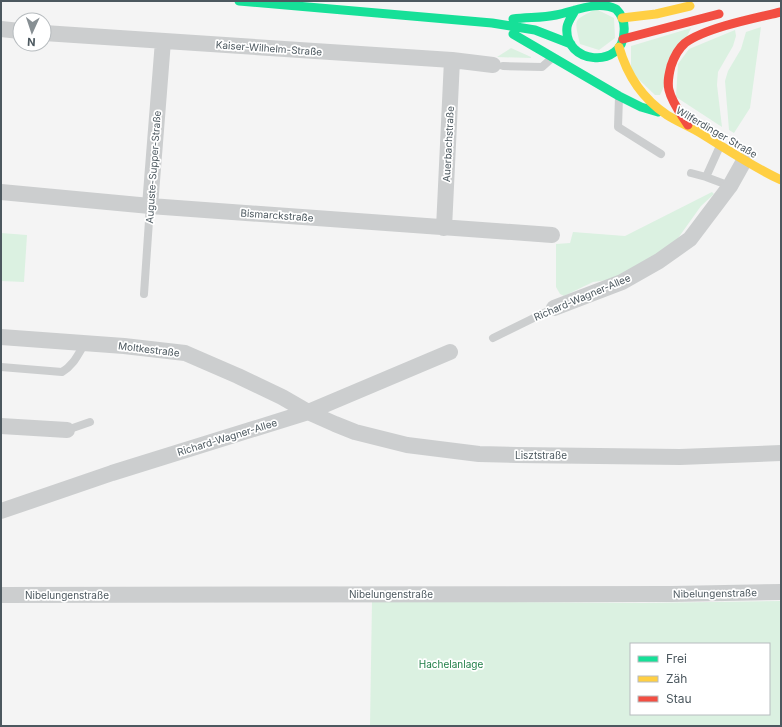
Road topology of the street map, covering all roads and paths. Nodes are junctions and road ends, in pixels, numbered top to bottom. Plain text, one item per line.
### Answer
1 (240, 1) edge
2 (592, 1) edge
3 (696, 5) dead end
4 (575, 10) junction
5 (622, 10) edge
6 (727, 12) dead end
7 (781, 12) edge
8 (492, 23) junction
9 (1, 29) edge
10 (12, 30) edge
11 (52, 34) edge
12 (163, 41) junction
13 (621, 43) junction
14 (571, 44) junction
15 (578, 53) junction
16 (553, 58) junction
17 (589, 58) junction
18 (452, 60) junction
19 (498, 66) joint
20 (598, 66) dead end
21 (589, 78) junction
22 (626, 86) dead end
23 (619, 96) junction
24 (646, 98) junction
25 (666, 115) junction
26 (688, 125) junction
27 (720, 146) junction
28 (661, 154) dead end
29 (744, 161) junction
30 (691, 173) dead end
31 (706, 177) junction
32 (781, 180) edge
33 (730, 186) junction
34 (1, 192) edge
35 (150, 206) junction
36 (444, 228) junction
37 (552, 235) dead end
38 (144, 294) dead end
39 (554, 308) joint
40 (1, 337) edge
41 (493, 338) dead end
42 (86, 342) junction
43 (450, 352) dead end
44 (1, 367) edge
45 (308, 412) junction
46 (90, 422) dead end
47 (1, 426) edge
48 (67, 430) joint
49 (781, 453) edge
50 (1, 511) edge
51 (781, 592) edge
52 (1, 595) edge

1 - 8 main road
2 - 4 main road
2 - 5 main road
3 - 5 main road
4 - 8 main road
4 - 14 main road
5 - 13 main road
6 - 13 main road
7 - 26 main road
8 - 14 main road
8 - 16 main road
9 - 10 street
11 - 12 street, Kaiser-Wilhelm-Straße
12 - 18 street, Kaiser-Wilhelm-Straße
12 - 35 street, Auguste-Supper-Straße
13 - 17 main road
13 - 24 main road, Wilferdinger Straße
14 - 15 main road
15 - 17 main road
15 - 21 main road
16 - 19 lane, Kaiser-Wilhelm-Straße
16 - 21 main road
17 - 20 main road
18 - 19 street, Kaiser-Wilhelm-Straße
18 - 36 street, Auerbachstraße
21 - 23 main road
22 - 24 main road, Wilferdinger Straße
23 - 25 main road
23 - 28 lane
24 - 25 main road, Wilferdinger Straße
25 - 26 main road, Wilferdinger Straße
26 - 27 main road, Wilferdinger Straße
27 - 29 main road, Wilferdinger Straße
27 - 31 lane
29 - 32 main road, Wilferdinger Straße
29 - 33 street, Richard-Wagner-Allee
30 - 31 lane
31 - 33 lane
33 - 39 street, Richard-Wagner-Allee
34 - 35 street, Bismarckstraße
35 - 36 street, Bismarckstraße
35 - 38 lane, Auguste-Supper-Straße
36 - 37 street, Bismarckstraße
39 - 41 lane, Richard-Wagner-Allee
40 - 42 street, Moltkestraße
42 - 44 lane
42 - 45 street, Moltkestraße
43 - 45 street, Richard-Wagner-Allee
45 - 49 street, Lisztstraße
45 - 50 street, Richard-Wagner-Allee
46 - 48 lane
47 - 48 street
51 - 52 street, Nibelungenstraße

